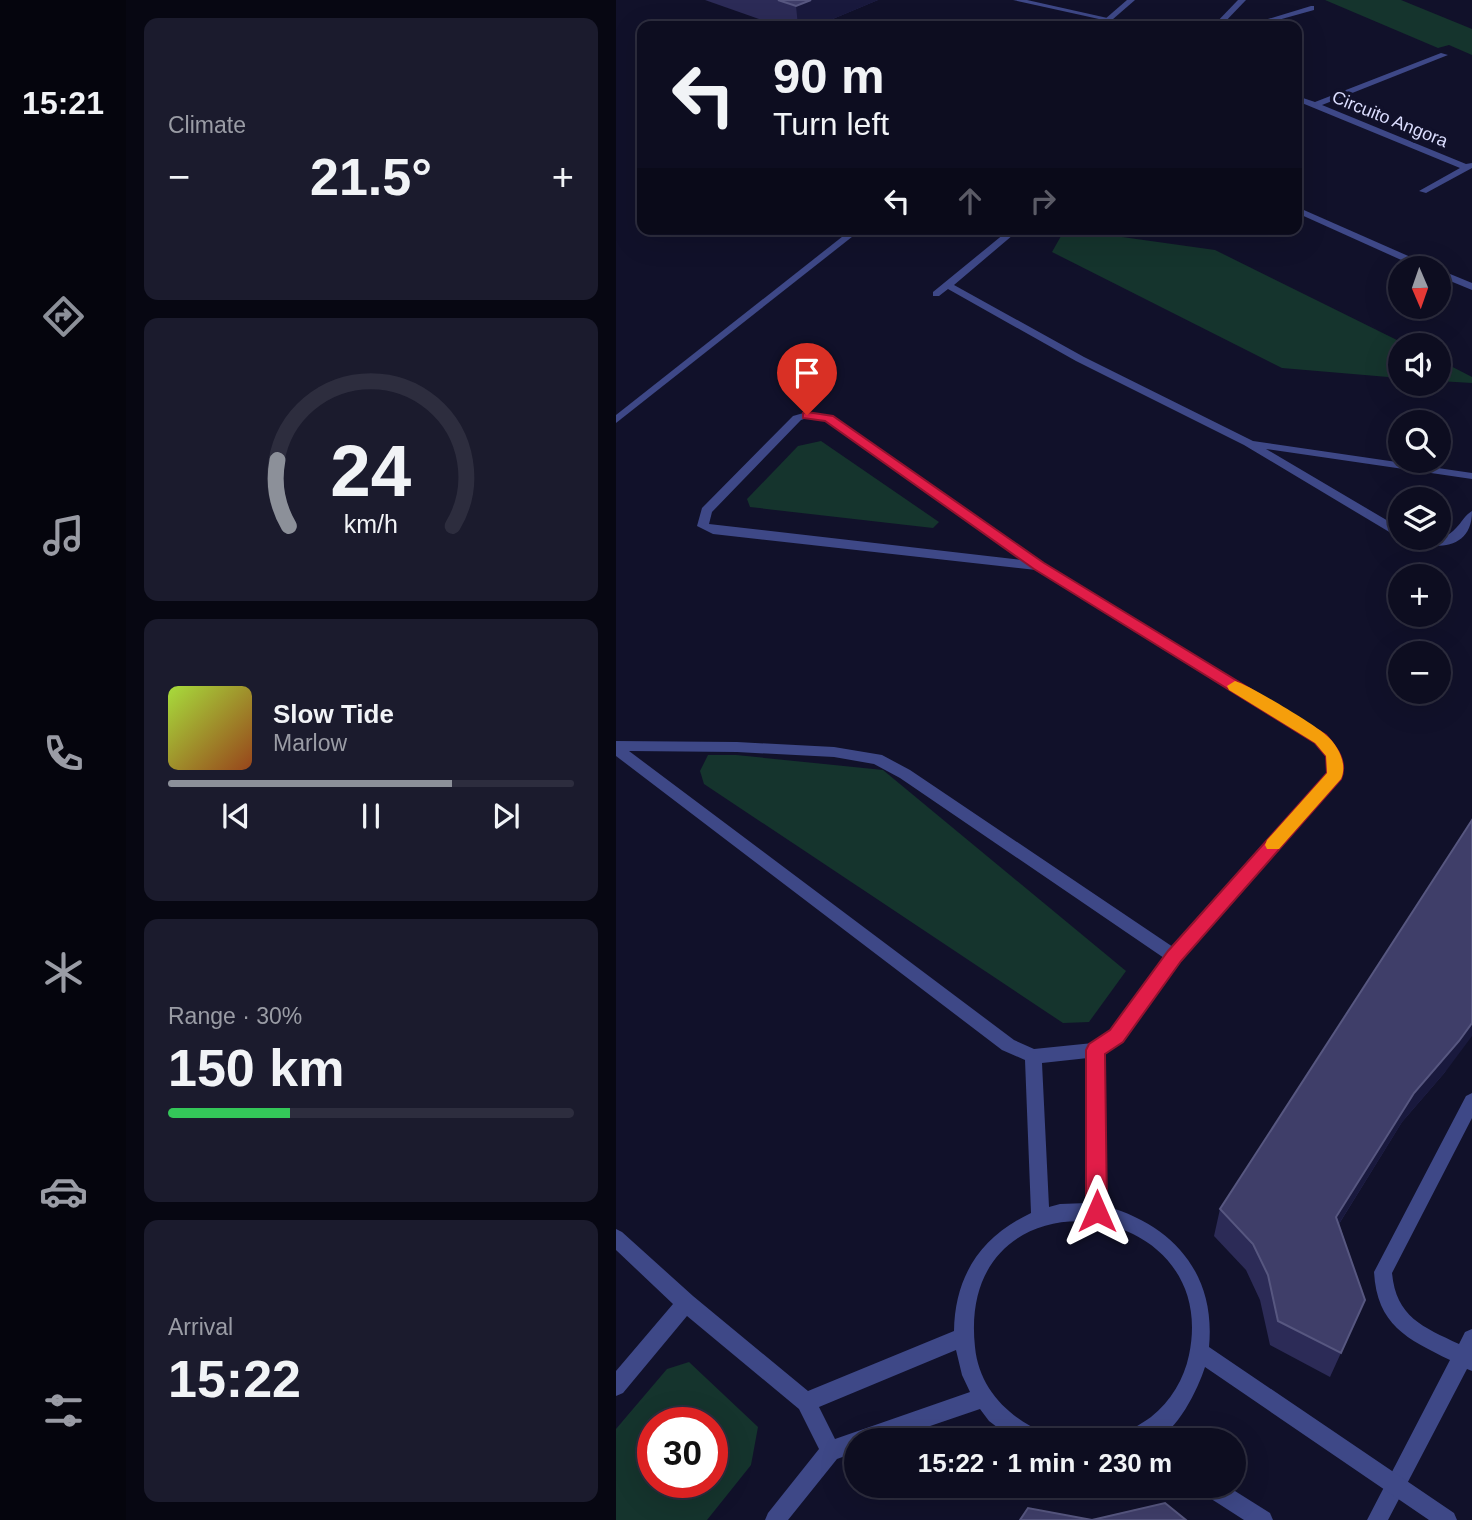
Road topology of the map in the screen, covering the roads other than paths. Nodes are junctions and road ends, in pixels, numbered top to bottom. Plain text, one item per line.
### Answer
1 (1017, 0) edge
2 (1131, 0) edge
3 (1242, 0) edge
4 (1311, 8) dead end
5 (1108, 19) joint
6 (1222, 21) edge
7 (1266, 21) edge
8 (1444, 55) dead end
9 (1302, 100) edge
10 (1315, 105) junction
11 (1469, 166) edge
12 (1423, 191) dead end
13 (1302, 211) edge
14 (850, 235) edge
15 (1009, 235) edge
16 (1401, 256) edge
17 (1451, 278) edge
18 (947, 285) junction
19 (1472, 287) edge
20 (936, 294) dead end
21 (616, 420) edge
22 (1248, 443) junction
23 (1472, 476) edge
24 (1472, 515) edge
25 (1388, 526) edge
26 (1451, 540) edge
27 (1039, 566) junction
28 (616, 748) edge
29 (1174, 956) junction
30 (1096, 1050) junction
31 (1033, 1056) junction
32 (1472, 1101) edge
33 (1097, 1211) junction
34 (1040, 1217) junction
35 (616, 1238) edge
36 (686, 1303) junction
37 (963, 1337) junction
38 (1469, 1352) edge
39 (1201, 1353) junction
40 (616, 1386) edge
41 (983, 1398) junction
42 (806, 1402) junction
43 (896, 1428) edge
44 (1012, 1428) edge
45 (1153, 1428) edge
46 (844, 1446) edge
47 (830, 1451) junction
48 (1395, 1483) junction
49 (1228, 1498) edge
50 (775, 1520) edge
51 (1263, 1520) edge
52 (1377, 1520) edge
53 (1447, 1520) edge

1 - 5 street
2 - 5 street
3 - 6 street
4 - 7 street
8 - 10 street
9 - 10 street, Circuito Angora
10 - 11 street, Circuito Angora
11 - 12 street
13 - 16 street
14 - 21 street
15 - 18 street
17 - 19 street
18 - 20 street
18 - 22 street
22 - 23 street
22 - 25 street
24 - 26 street
27 - 27 street
27 - 29 street
28 - 29 street
28 - 31 street
29 - 30 street
30 - 31 street
30 - 33 street
31 - 34 street
32 - 38 street
33 - 34 street
33 - 39 street
34 - 37 street
35 - 36 street
36 - 40 street
36 - 42 street
37 - 41 street
37 - 42 street
38 - 48 street
39 - 45 street
39 - 48 street
41 - 43 street
41 - 44 street
42 - 47 street
46 - 47 street
47 - 50 street
48 - 52 street
48 - 53 street
49 - 51 street

